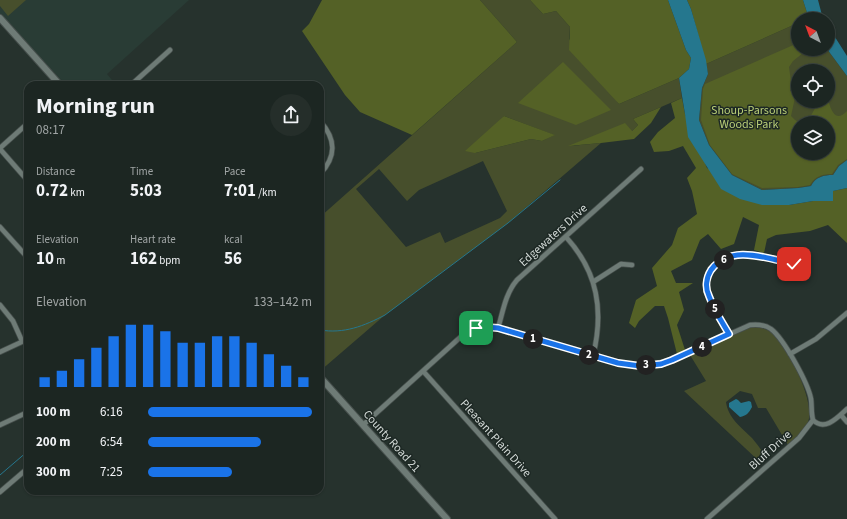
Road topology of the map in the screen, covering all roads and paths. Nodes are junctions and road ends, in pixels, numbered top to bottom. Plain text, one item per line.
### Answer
1 (0, 18) edge
2 (170, 50) dead end
3 (56, 81) edge
4 (135, 81) edge
5 (324, 126) edge
6 (24, 128) edge
7 (0, 149) edge
8 (324, 169) edge
9 (641, 170) dead end
10 (24, 176) edge
11 (0, 227) edge
12 (566, 237) junction
13 (24, 254) edge
14 (794, 264) dead end
15 (632, 265) dead end
16 (592, 282) junction
17 (0, 305) edge
18 (847, 313) edge
19 (498, 328) junction
20 (729, 334) junction
21 (22, 341) joint
22 (0, 352) edge
23 (790, 354) junction
24 (592, 356) junction
25 (423, 371) junction
26 (324, 381) edge
27 (847, 409) edge
28 (24, 414) edge
29 (841, 415) junction
30 (813, 420) junction
31 (847, 422) edge
32 (0, 425) edge
33 (363, 425) junction
34 (24, 471) edge
35 (0, 492) edge
36 (447, 519) edge
37 (555, 519) edge
38 (707, 519) edge

1 - 3 street
2 - 4 street
5 - 8 street
6 - 7 street
7 - 10 street
9 - 12 street, Edgewaters Drive
11 - 13 street
12 - 16 street
12 - 19 street, Edgewaters Drive
14 - 20 street
15 - 16 street
16 - 24 street
17 - 21 street
18 - 23 street
19 - 24 street
19 - 25 street
20 - 23 street
20 - 24 street
21 - 22 street
23 - 30 street
25 - 33 street
25 - 37 street, Pleasant Plain Drive
26 - 33 street, County Road 21
27 - 29 street
28 - 32 street
29 - 30 street
29 - 31 street
30 - 38 street, Bluff Drive
33 - 36 street, County Road 21
34 - 35 street

